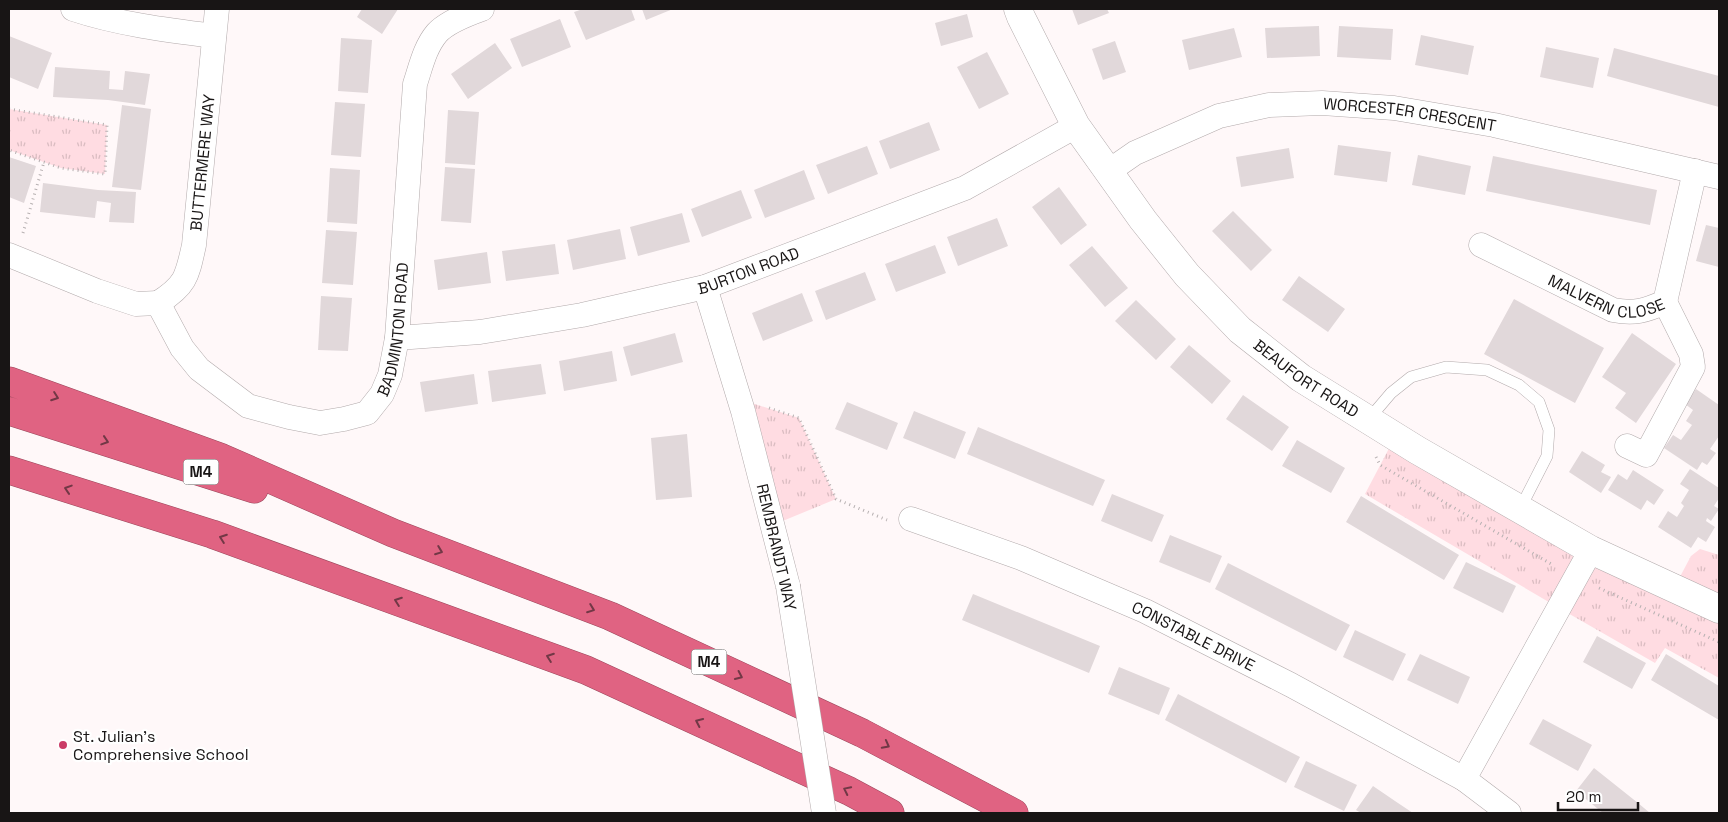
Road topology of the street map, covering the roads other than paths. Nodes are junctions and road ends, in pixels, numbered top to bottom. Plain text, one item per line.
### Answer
1 (73, 9) edge
2 (217, 9) edge
3 (482, 9) edge
4 (1018, 9) edge
5 (214, 36) junction
6 (1076, 126) junction
7 (1109, 171) junction
8 (1695, 171) junction
9 (1719, 177) edge
10 (1481, 245) dead end
11 (12, 256) edge
12 (705, 287) junction
13 (1665, 302) junction
14 (158, 303) junction
15 (397, 338) junction
16 (9, 381) edge
17 (9, 411) edge
18 (1368, 420) junction
19 (1627, 446) dead end
20 (9, 470) edge
21 (1520, 509) junction
22 (911, 519) road end
23 (393, 534) junction
24 (1591, 550) junction
25 (1719, 609) edge
26 (1464, 779) junction
27 (824, 813) edge
28 (890, 813) edge
29 (1014, 813) edge
30 (1509, 813) edge

1 - 5 street
2 - 5 street, BUTTERMERE WAY
3 - 15 street, BADMINTON ROAD
4 - 6 street, BEAUFORT ROAD
5 - 14 street, BUTTERMERE WAY
6 - 7 street, BEAUFORT ROAD
6 - 12 street, BURTON ROAD
7 - 8 street, WORCESTER CRESCENT
7 - 18 street, BEAUFORT ROAD
8 - 9 street, WORCESTER CRESCENT
8 - 13 street, MALVERN CLOSE
10 - 13 street, MALVERN CLOSE
11 - 14 street
12 - 15 street, BURTON ROAD
12 - 27 street, REMBRANDT WAY, bridge
13 - 19 street
14 - 15 street, BADMINTON ROAD
16 -> 23 highway
17 -> 23 highway, M4
18 - 21 street, BEAUFORT ROAD
18 - 21 lane
28 -> 20 highway
21 - 24 street, BEAUFORT ROAD
22 - 26 street, CONSTABLE DRIVE
23 -> 29 highway, M4
24 - 25 street, BEAUFORT ROAD
24 - 26 street
26 - 30 street, CONSTABLE DRIVE

